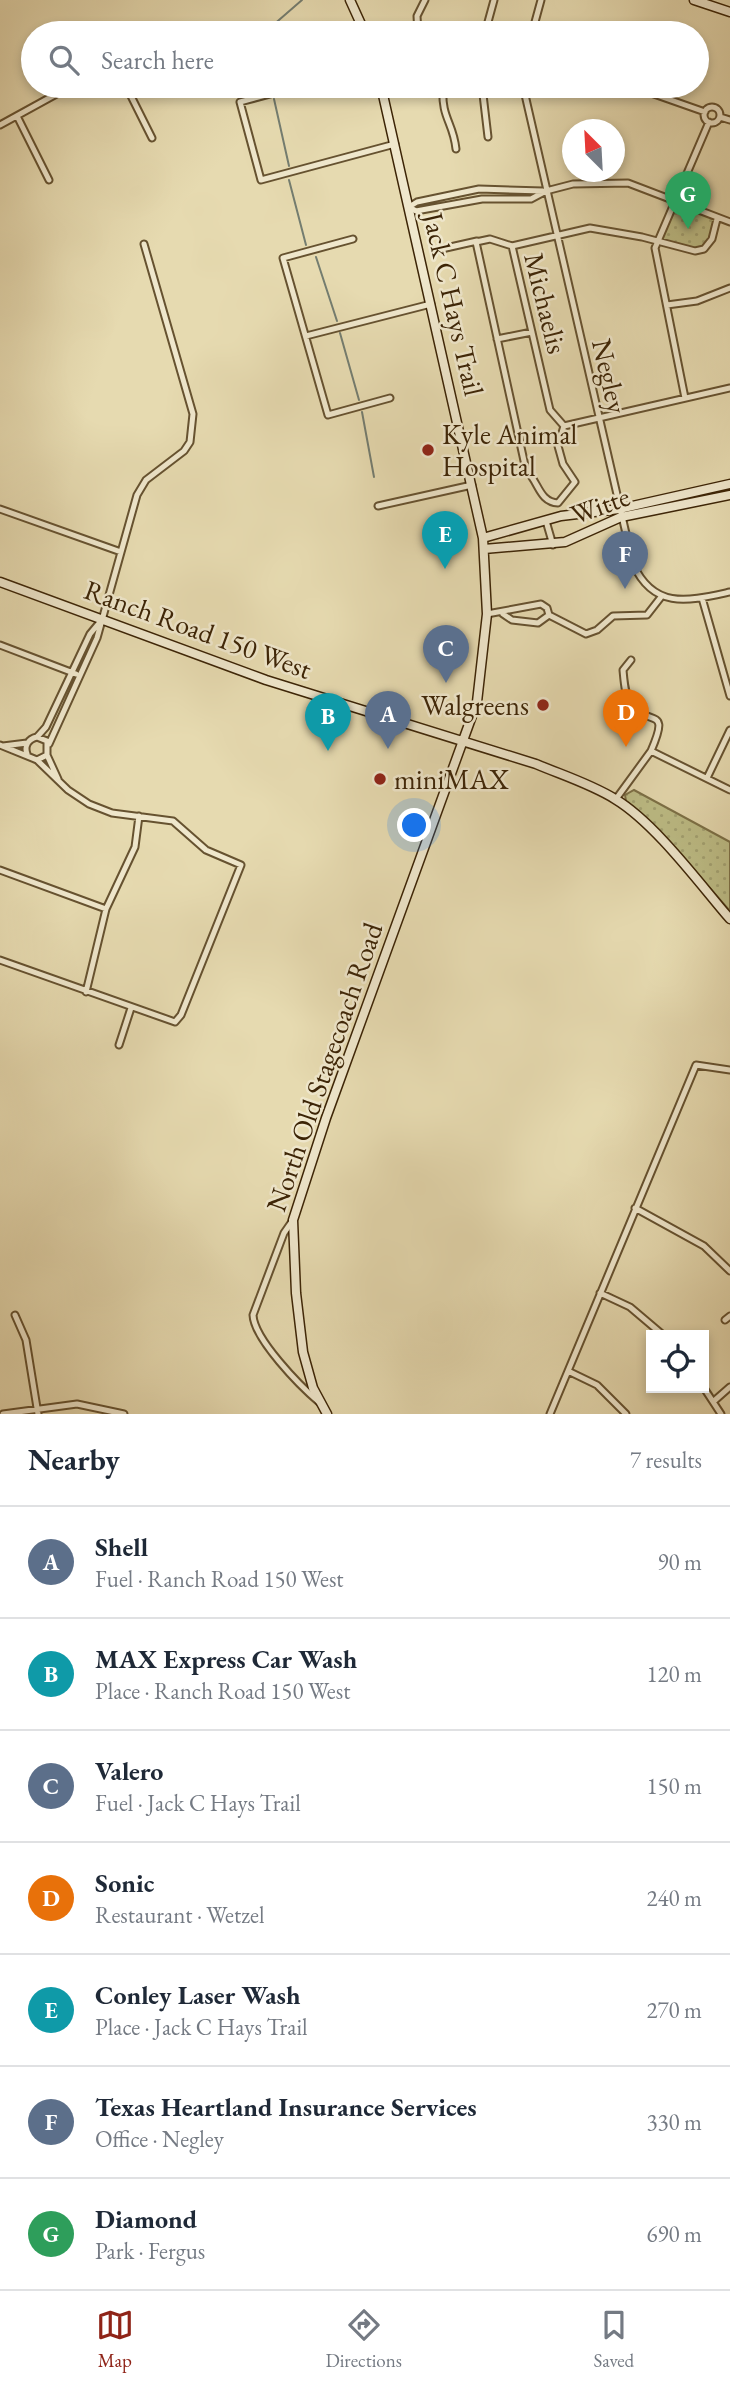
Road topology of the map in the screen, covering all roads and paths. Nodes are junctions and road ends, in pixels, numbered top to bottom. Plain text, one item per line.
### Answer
1 (350, 0) edge
2 (425, 0) edge
3 (494, 0) edge
4 (541, 0) edge
5 (697, 0) edge
6 (730, 12) edge
7 (360, 21) edge
8 (417, 21) edge
9 (488, 21) edge
10 (535, 21) edge
11 (45, 98) edge
12 (132, 98) edge
13 (255, 98) edge
14 (384, 98) edge
15 (443, 98) edge
16 (483, 98) edge
17 (526, 98) edge
18 (665, 98) edge
19 (705, 112) junction
20 (17, 116) junction
21 (720, 117) junction
22 (730, 120) edge
23 (709, 122) junction
24 (0, 125) edge
25 (488, 137) dead end
26 (152, 138) dead end
27 (395, 144) junction
28 (456, 149) dead end
29 (49, 180) dead end
30 (546, 191) junction
31 (674, 199) junction
32 (409, 207) junction
33 (717, 219) junction
34 (730, 222) edge
35 (557, 237) junction
36 (354, 239) dead end
37 (477, 241) junction
38 (656, 242) junction
39 (144, 244) dead end
40 (512, 246) junction
41 (437, 250) dead end
42 (730, 288) edge
43 (431, 304) junction
44 (667, 305) junction
45 (532, 331) junction
46 (306, 337) junction
47 (497, 339) junction
48 (730, 388) edge
49 (390, 398) dead end
50 (685, 398) junction
51 (598, 418) junction
52 (564, 426) junction
53 (730, 484) edge
54 (472, 485) junction
55 (730, 495) edge
56 (558, 503) junction
57 (378, 506) dead end
58 (0, 509) edge
59 (620, 513) junction
60 (561, 516) junction
61 (546, 521) junction
62 (483, 538) junction
63 (553, 545) junction
64 (484, 549) junction
65 (121, 552) junction
66 (0, 582) edge
67 (730, 592) edge
68 (661, 597) junction
69 (702, 598) junction
70 (487, 614) junction
71 (503, 614) junction
72 (549, 615) junction
73 (102, 619) junction
74 (0, 645) edge
75 (631, 660) dead end
76 (73, 673) junction
77 (81, 676) junction
78 (730, 696) edge
79 (730, 730) edge
80 (37, 737) junction
81 (463, 740) junction
82 (27, 743) junction
83 (48, 744) junction
84 (1, 746) edge
85 (650, 751) junction
86 (27, 754) junction
87 (47, 755) junction
88 (37, 760) junction
89 (707, 778) junction
90 (58, 779) junction
91 (730, 790) edge
92 (616, 799) junction
93 (139, 816) junction
94 (0, 870) edge
95 (106, 909) junction
96 (730, 919) edge
97 (0, 960) edge
98 (86, 992) junction
99 (131, 1009) junction
100 (119, 1045) dead end
101 (730, 1069) edge
102 (635, 1208) junction
103 (293, 1220) junction
104 (730, 1271) edge
105 (600, 1293) junction
106 (15, 1315) dead end
107 (657, 1330) edge
108 (568, 1371) junction
109 (730, 1387) edge
110 (707, 1393) edge
111 (713, 1401) junction
112 (323, 1410) edge
113 (38, 1411) edge
114 (3, 1414) edge
115 (124, 1414) edge
116 (550, 1414) edge
117 (626, 1414) edge
118 (721, 1414) edge

1 - 7 main road
2 - 8 street
3 - 9 street
4 - 10 street
5 - 6 main road
11 - 20 street
12 - 26 street
13 - 27 street
14 - 27 main road, Jack C Hays Trail
15 - 28 street
16 - 25 street
17 - 30 street, Negley
18 - 19 street
19 - 21 street
19 - 23 street
20 - 24 street
20 - 29 street
21 - 22 street
21 - 23 street
23 - 31 street
27 - 32 main road, Jack C Hays Trail
30 - 31 street
30 - 32 street
30 - 32 street
30 - 35 street, Negley
31 - 33 street
31 - 38 street
32 - 43 main road, Jack C Hays Trail
33 - 34 street
33 - 38 street
35 - 38 street
35 - 40 street
35 - 51 street, Negley
36 - 46 street
37 - 40 street, Michaelis
37 - 41 street
37 - 47 street, Michaelis
38 - 44 street
39 - 65 street
40 - 45 street, Michaelis
42 - 44 street
43 - 46 street
43 - 54 main road, Jack C Hays Trail
44 - 50 street
45 - 47 street
45 - 52 street, Michaelis
46 - 49 street
47 - 56 street, Michaelis
48 - 50 street
50 - 51 street
51 - 52 street
51 - 59 street, Negley
52 - 56 street
53 - 59 main road, Witte
54 - 57 street
54 - 62 main road, Jack C Hays Trail
55 - 59 main road, Witte
56 - 60 street
58 - 65 street
59 - 60 main road, Witte
59 - 63 main road, Witte
59 - 68 street, Negley
60 - 61 main road, Witte
61 - 62 main road, Witte
61 - 63 street
62 - 64 main road, Jack C Hays Trail
63 - 64 main road, Witte
64 - 70 main road, Jack C Hays Trail
65 - 73 street
66 - 73 main road, Ranch Road 150 West
67 - 69 street
68 - 69 street
68 - 72 street
69 - 78 street
70 - 71 street
70 - 81 main road, Jack C Hays Trail
71 - 72 street
71 - 72 street
73 - 76 street
73 - 77 street
73 - 81 main road, Ranch Road 150 West
74 - 76 street
75 - 85 street
76 - 77 street
76 - 80 street
77 - 83 street
79 - 89 street
80 - 82 street
80 - 83 street
81 - 92 main road, Ranch Road 150 West
81 - 103 main road, North Old Stagecoach Road
82 - 84 street
82 - 86 street
83 - 87 street
84 - 86 street
85 - 89 street
85 - 92 street
86 - 88 street
87 - 88 street
87 - 90 street
88 - 90 street
89 - 91 street
90 - 93 street
92 - 96 main road, Ranch Road 150 West
93 - 95 street
93 - 99 street
94 - 95 street
95 - 98 street
97 - 98 street
98 - 99 street
99 - 100 street
101 - 102 street
102 - 104 street
102 - 105 street
103 - 112 main road, North Old Stagecoach Road
103 - 112 street
105 - 107 street
105 - 108 street
106 - 113 street
108 - 116 street
108 - 117 street
109 - 111 street
110 - 111 street
111 - 118 street
113 - 114 street
113 - 115 street

